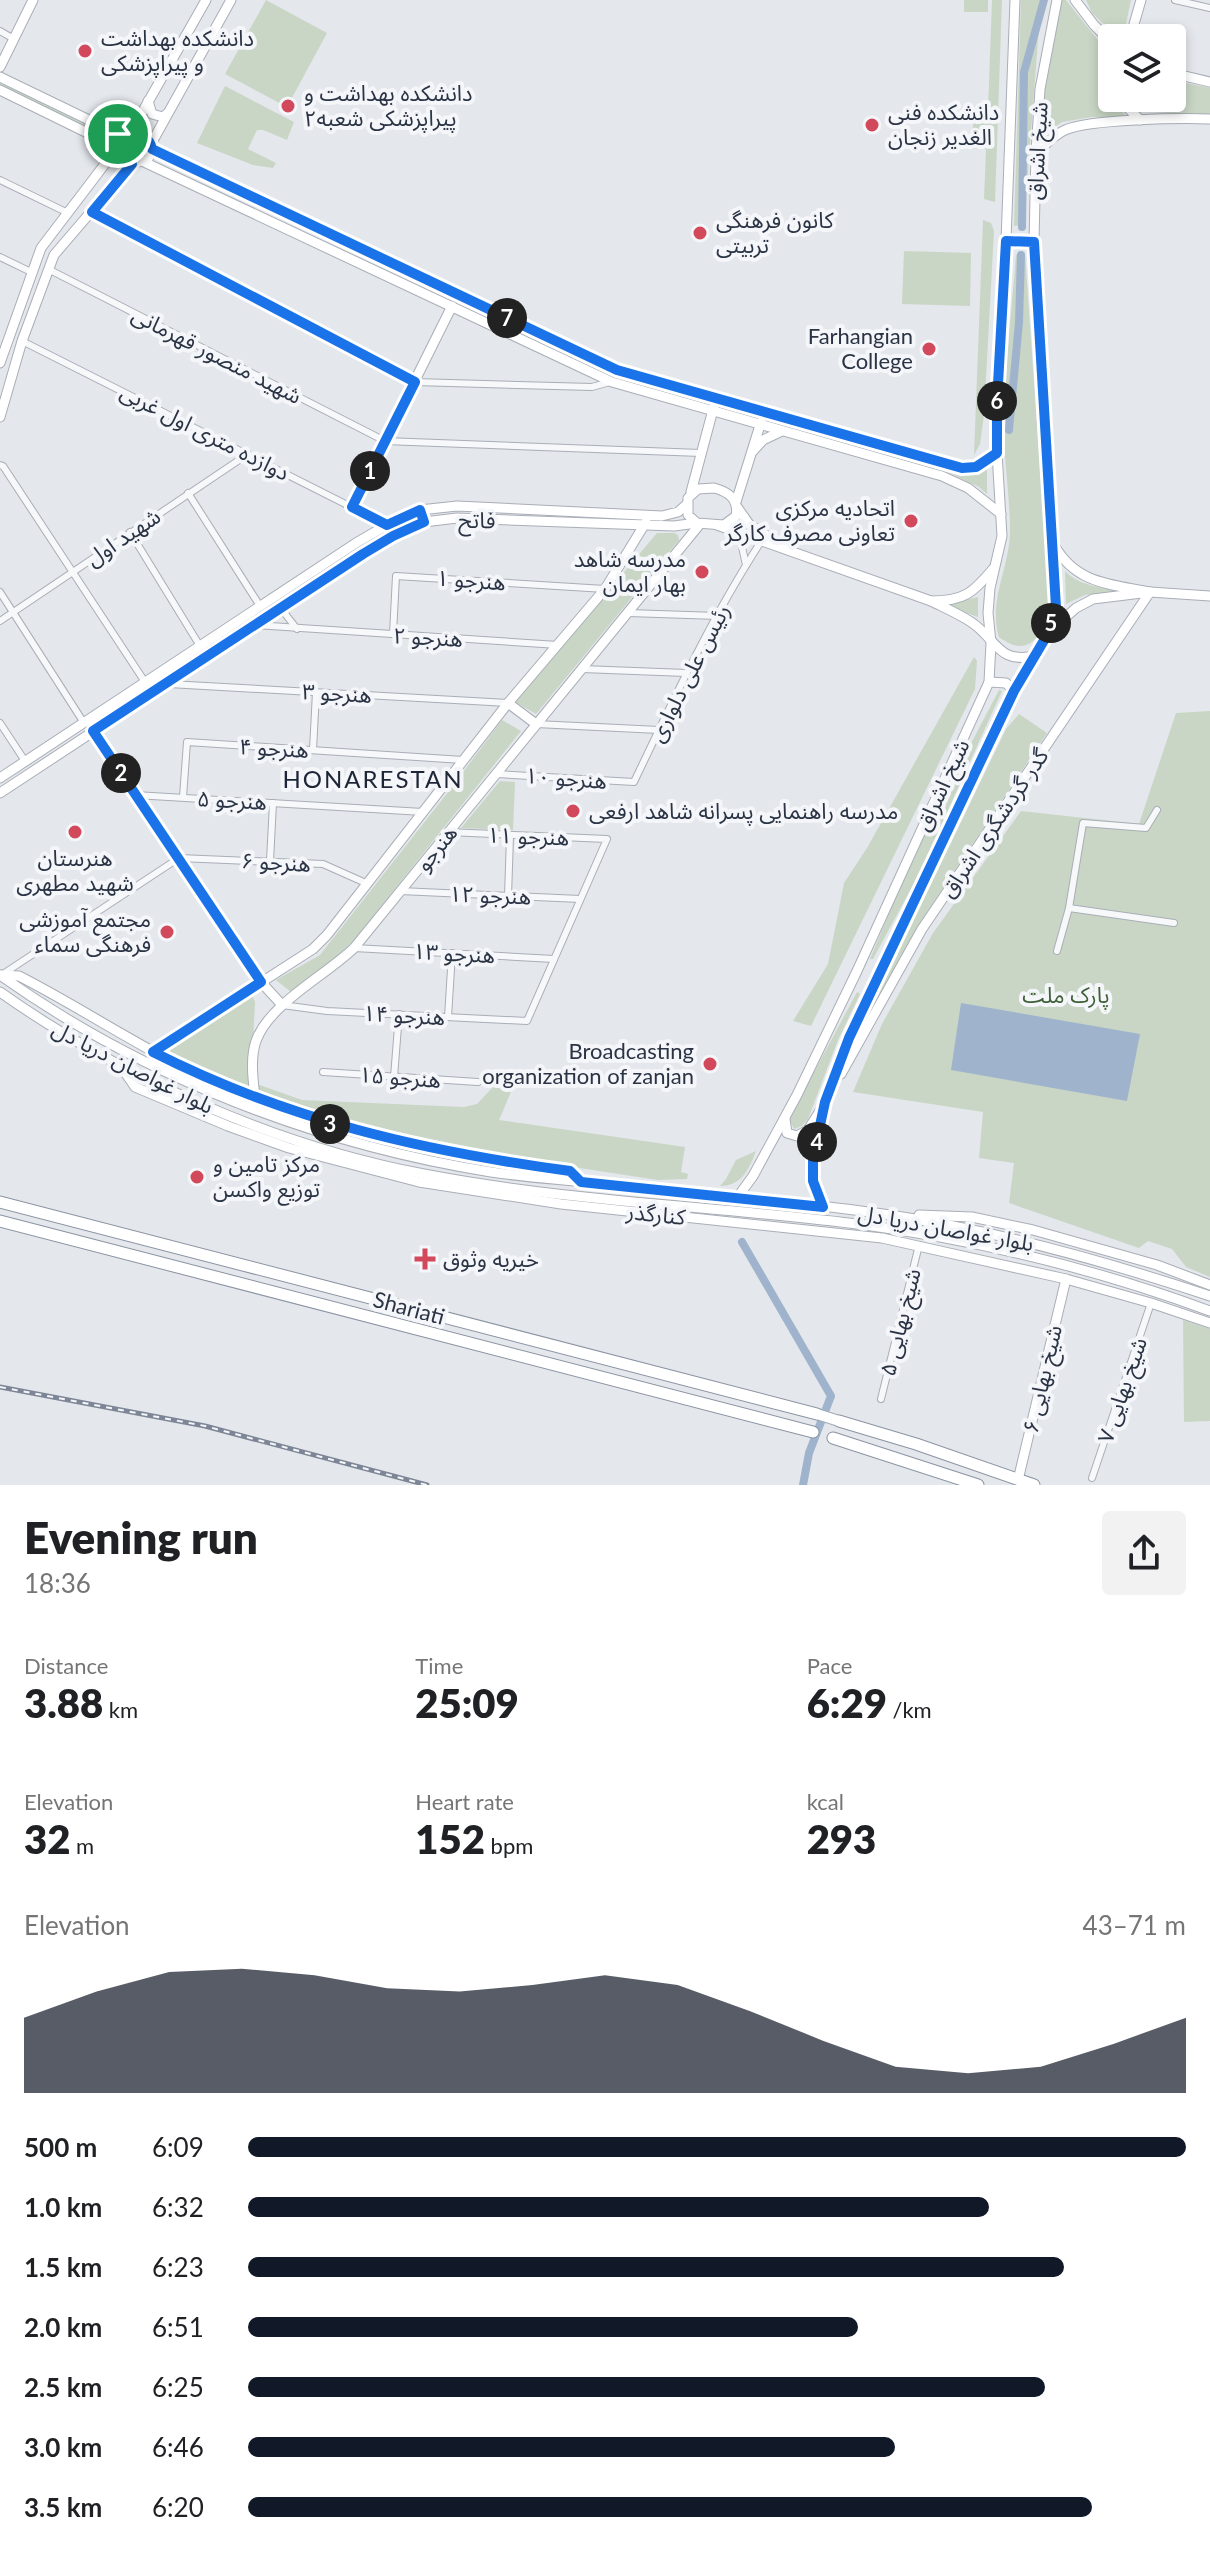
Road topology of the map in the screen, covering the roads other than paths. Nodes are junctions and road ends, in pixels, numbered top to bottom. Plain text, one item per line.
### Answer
1 (33, 0) edge
2 (206, 0) edge
3 (231, 0) edge
4 (1015, 0) edge
5 (1057, 0) edge
6 (1075, 0) edge
7 (1141, 0) edge
8 (1175, 0) edge
9 (1210, 8) edge
10 (1134, 24) edge
11 (1098, 29) edge
12 (0, 31) edge
13 (14, 39) junction
14 (0, 67) edge
15 (1186, 76) edge
16 (0, 77) edge
17 (1210, 82) edge
18 (0, 90) edge
19 (148, 101) junction
20 (1132, 112) edge
21 (168, 113) junction
22 (1210, 119) edge
23 (1141, 121) junction
24 (131, 132) junction
25 (118, 134) junction
26 (152, 146) junction
27 (113, 149) junction
28 (1036, 153) junction
29 (144, 162) junction
30 (132, 164) junction
31 (100, 170) junction
32 (0, 180) edge
33 (118, 181) junction
34 (92, 212) junction
35 (68, 213) junction
36 (1006, 241) junction
37 (1034, 242) junction
38 (0, 257) edge
39 (48, 269) junction
40 (31, 272) junction
41 (452, 306) junction
42 (3, 337) edge
43 (22, 341) junction
44 (0, 363) edge
45 (415, 382) junction
46 (612, 382) junction
47 (716, 399) junction
48 (713, 411) junction
49 (763, 412) junction
50 (0, 417) edge
51 (760, 424) junction
52 (782, 431) junction
53 (385, 441) junction
54 (701, 453) junction
55 (997, 453) junction
56 (248, 454) junction
57 (751, 454) junction
58 (0, 465) edge
59 (188, 493) junction
60 (691, 493) junction
61 (687, 504) junction
62 (736, 504) junction
63 (352, 507) junction
64 (420, 510) junction
65 (1001, 514) junction
66 (646, 520) junction
67 (424, 522) junction
68 (698, 524) junction
69 (387, 525) junction
70 (717, 525) junction
71 (130, 532) junction
72 (736, 532) junction
73 (762, 540) junction
74 (1052, 542) junction
75 (789, 550) junction
76 (746, 565) junction
77 (995, 566) junction
78 (72, 571) junction
79 (605, 589) junction
80 (0, 592) edge
81 (1150, 592) junction
82 (1210, 596) edge
83 (931, 601) junction
84 (260, 606) junction
85 (284, 606) junction
86 (13, 612) junction
87 (628, 613) junction
88 (718, 616) junction
89 (0, 621) edge
90 (255, 625) junction
91 (297, 629) junction
92 (1049, 632) junction
93 (393, 634) junction
94 (991, 643) junction
95 (558, 645) junction
96 (200, 646) junction
97 (1035, 656) junction
98 (581, 669) junction
99 (686, 673) junction
100 (145, 682) junction
101 (989, 682) junction
102 (165, 684) junction
103 (1014, 691) junction
104 (316, 692) junction
105 (508, 703) junction
106 (0, 723) edge
107 (84, 723) junction
108 (536, 724) junction
109 (659, 730) junction
110 (93, 731) junction
111 (313, 750) junction
112 (464, 760) junction
113 (25, 761) junction
114 (497, 774) junction
115 (0, 778) edge
116 (634, 782) joint
117 (0, 793) edge
118 (135, 795) junction
119 (183, 797) junction
120 (273, 803) junction
121 (1157, 810) dead end
122 (424, 812) junction
123 (448, 832) junction
124 (510, 836) junction
125 (179, 858) junction
126 (270, 861) junction
127 (368, 884) junction
128 (400, 891) junction
129 (508, 896) junction
130 (580, 899) junction
131 (1069, 908) junction
132 (1174, 923) dead end
133 (354, 948) junction
134 (1057, 951) dead end
135 (452, 953) junction
136 (554, 959) junction
137 (1, 975) edge
138 (261, 982) junction
139 (0, 993) edge
140 (282, 1005) junction
141 (399, 1014) junction
142 (448, 1017) junction
143 (153, 1052) junction
144 (323, 1072) dead end
145 (394, 1077) junction
146 (478, 1082) dead end
147 (255, 1097) junction
148 (825, 1102) junction
149 (786, 1115) junction
150 (581, 1182) junction
151 (737, 1198) junction
152 (562, 1199) junction
153 (0, 1202) edge
154 (823, 1207) junction
155 (889, 1214) junction
156 (0, 1221) edge
157 (919, 1245) junction
158 (1018, 1254) junction
159 (1157, 1265) junction
160 (1016, 1267) junction
161 (1154, 1277) junction
162 (1066, 1279) junction
163 (1210, 1285) edge
164 (1210, 1296) edge
165 (1151, 1303) junction
166 (1210, 1311) edge
167 (1210, 1323) edge
168 (881, 1399) dead end
169 (817, 1414) joint
170 (839, 1421) joint
171 (813, 1432) joint
172 (833, 1438) joint
173 (1092, 1478) dead end
174 (1018, 1480) junction
175 (978, 1485) edge
176 (1034, 1485) edge

1 - 13 main road
2 - 19 main road
3 - 21 main road
4 - 36 main road, شیخ اشراق
5 - 28 main road, شیخ اشراق
6 - 11 main road
7 - 10 main road
8 - 9 street
12 - 13 street
13 - 14 main road
15 - 17 main road
16 - 25 main road
18 - 27 main road
19 - 21 main road
19 - 24 main road
20 - 23 main road
21 - 26 main road
22 - 23 main road
23 - 28 main road
24 - 25 main road
24 - 26 main road
25 - 27 main road
26 - 29 main road
26 - 47 main road
27 - 30 main road
27 - 31 main road
28 - 37 main road, شیخ اشراق
29 - 30 main road
29 - 41 main road
30 - 33 main road
31 - 33 main road
31 - 35 main road
32 - 35 street
33 - 34 main road
34 - 39 main road
34 - 45 street
35 - 40 main road
36 - 37 main road
36 - 55 main road, شیخ اشراق
37 - 74 main road, شیخ اشراق
38 - 40 street
39 - 43 main road
39 - 53 street, شهید منصور قهرمانی
40 - 42 main road
41 - 45 main road
41 - 46 main road
42 - 44 main road
43 - 50 main road
43 - 56 street, دوازده متری اول غربی
45 - 46 street
45 - 53 main road
46 - 48 main road
47 - 48 main road
47 - 49 main road
48 - 51 main road
48 - 54 main road
49 - 51 main road
49 - 55 main road
51 - 52 main road
51 - 57 main road
52 - 57 main road
52 - 65 main road
53 - 54 street
53 - 63 main road
54 - 60 main road
55 - 65 main road, شیخ اشراق
56 - 59 street, شهید اول
56 - 63 street, دوازده متری اول غربی
57 - 62 main road
58 - 78 street
59 - 71 street, شهید اول
59 - 84 street
60 - 61 main road
60 - 62 main road
61 - 66 main road, فاتح
61 - 68 main road
62 - 70 main road
62 - 75 main road
63 - 69 street, دوازده متری اول غربی
64 - 66 main road, فاتح
64 - 67 main road
64 - 69 main road, فاتح
65 - 77 main road, شیخ اشراق
66 - 67 main road, فاتح
66 - 68 main road, فاتح
66 - 79 main road, هنرجو
67 - 85 main road, فاتح
68 - 70 main road
68 - 87 main road, هنرجو
69 - 84 main road, فاتح
70 - 72 main road
71 - 78 street, شهید اول
71 - 96 street
72 - 73 main road
72 - 76 street
73 - 75 main road
73 - 76 street, رئیس علی دلواری
74 - 81 main road
74 - 92 main road, شیخ اشراق
75 - 83 main road
76 - 88 street, رئیس علی دلواری
77 - 83 main road
77 - 94 main road, شیخ اشراق
78 - 86 street, شهید اول
78 - 100 street
79 - 93 street, هنرجو ۱
79 - 95 main road, هنرجو
80 - 86 street
81 - 82 main road
81 - 92 main road
81 - 148 main road, گدر گردشگری اشراق
83 - 94 main road
84 - 96 main road, فاتح
85 - 90 main road, فاتح
85 - 91 street
86 - 89 street, شهید اول
86 - 107 street
87 - 88 street
87 - 98 main road, هنرجو
88 - 99 street, رئیس علی دلواری
90 - 91 street, هنرجو ۲
90 - 102 main road, فاتح
91 - 93 street, هنرجو ۲
92 - 97 main road, شیخ اشراق
93 - 95 street, هنرجو ۲
94 - 97 main road
94 - 101 main road, شیخ اشراق
95 - 105 main road, هنرجو
96 - 100 main road, فاتح
97 - 103 main road, شیخ اشراق
98 - 99 street
98 - 108 main road, هنرجو
99 - 109 street, رئیس علی دلواری
100 - 107 main road, فاتح
101 - 103 main road
101 - 149 main road, شیخ اشراق
102 - 104 street, هنرجو ۳
102 - 110 main road, فاتح
103 - 148 main road, شیخ اشراق
104 - 105 street, هنرجو ۳
104 - 111 street
105 - 108 main road
105 - 112 main road, هنرجو
106 - 113 street
107 - 113 main road, فاتح
108 - 109 street
108 - 114 main road, هنرجو
109 - 116 street, رئیس علی دلواری
110 - 117 main road, فاتح
110 - 118 main road
111 - 112 street, هنرجو ۴
111 - 119 street, هنرجو ۴
112 - 122 main road, هنرجو
113 - 115 main road, فاتح
114 - 116 street, هنرجو ۱۰
114 - 123 main road, هنرجو
118 - 119 street, هنرجو ۵
118 - 125 main road
119 - 120 street, هنرجو ۵
120 - 122 street, هنرجو ۵
120 - 126 street
121 - 131 street
122 - 127 main road, هنرجو
123 - 124 street, هنرجو ۱۱
123 - 128 main road, هنرجو
124 - 129 street
124 - 130 street, هنرجو ۱۱
125 - 126 street, هنرجو ۶
125 - 137 street
125 - 138 main road
126 - 127 street, هنرجو ۶
127 - 138 main road, هنرجو
128 - 129 street, هنرجو ۱۲
128 - 133 main road, هنرجو
129 - 130 street, هنرجو ۱۲
130 - 136 street
131 - 132 street
131 - 134 street
133 - 135 street, هنرجو ۱۳
133 - 140 main road, هنرجو
135 - 136 street, هنرجو ۱۳
135 - 142 street
136 - 142 street, هنرجو ۱۴
137 - 143 main road
137 - 150 main road, بلوار غواصان دریا دل
138 - 140 main road
138 - 143 main road, هنرجو
139 - 152 main road, بلوار غواصان دریا دل
140 - 141 street, هنرجو ۱۴
140 - 147 main road, هنرجو
141 - 142 street, هنرجو ۱۴
141 - 145 street
143 - 147 main road
144 - 145 street, هنرجو ۱۵
145 - 146 street, هنرجو ۱۵
147 - 150 main road
148 - 149 main road
148 - 154 main road, شیخ اشراق
149 - 151 main road, شیخ اشراق
150 - 151 main road, بلوار غواصان دریا دل
151 - 154 main road, بلوار غواصان دریا دل
152 - 157 main road, کنارگذر
152 - 158 main road, بلوار غواصان دریا دل
153 - 169 highway, Shariati
154 - 155 main road, بلوار غواصان دریا دل
155 - 159 main road
155 - 161 main road, بلوار غواصان دریا دل
156 - 171 highway, Shariati
157 - 160 main road, کنارگذر
157 - 168 street, شیخ بهایی ۵
158 - 160 main road
158 - 166 main road, بلوار غواصان دریا دل
159 - 161 main road
159 - 163 main road
160 - 162 main road, کنارگذر
161 - 164 main road, بلوار غواصان دریا دل
162 - 165 main road, کنارگذر
162 - 174 main road, شیخ بهایی ۶
165 - 167 main road, کنارگذر
165 - 173 street, شیخ بهایی ۷
169 - 170 main road
170 - 174 highway
171 - 172 main road
172 - 175 highway
174 - 176 highway

